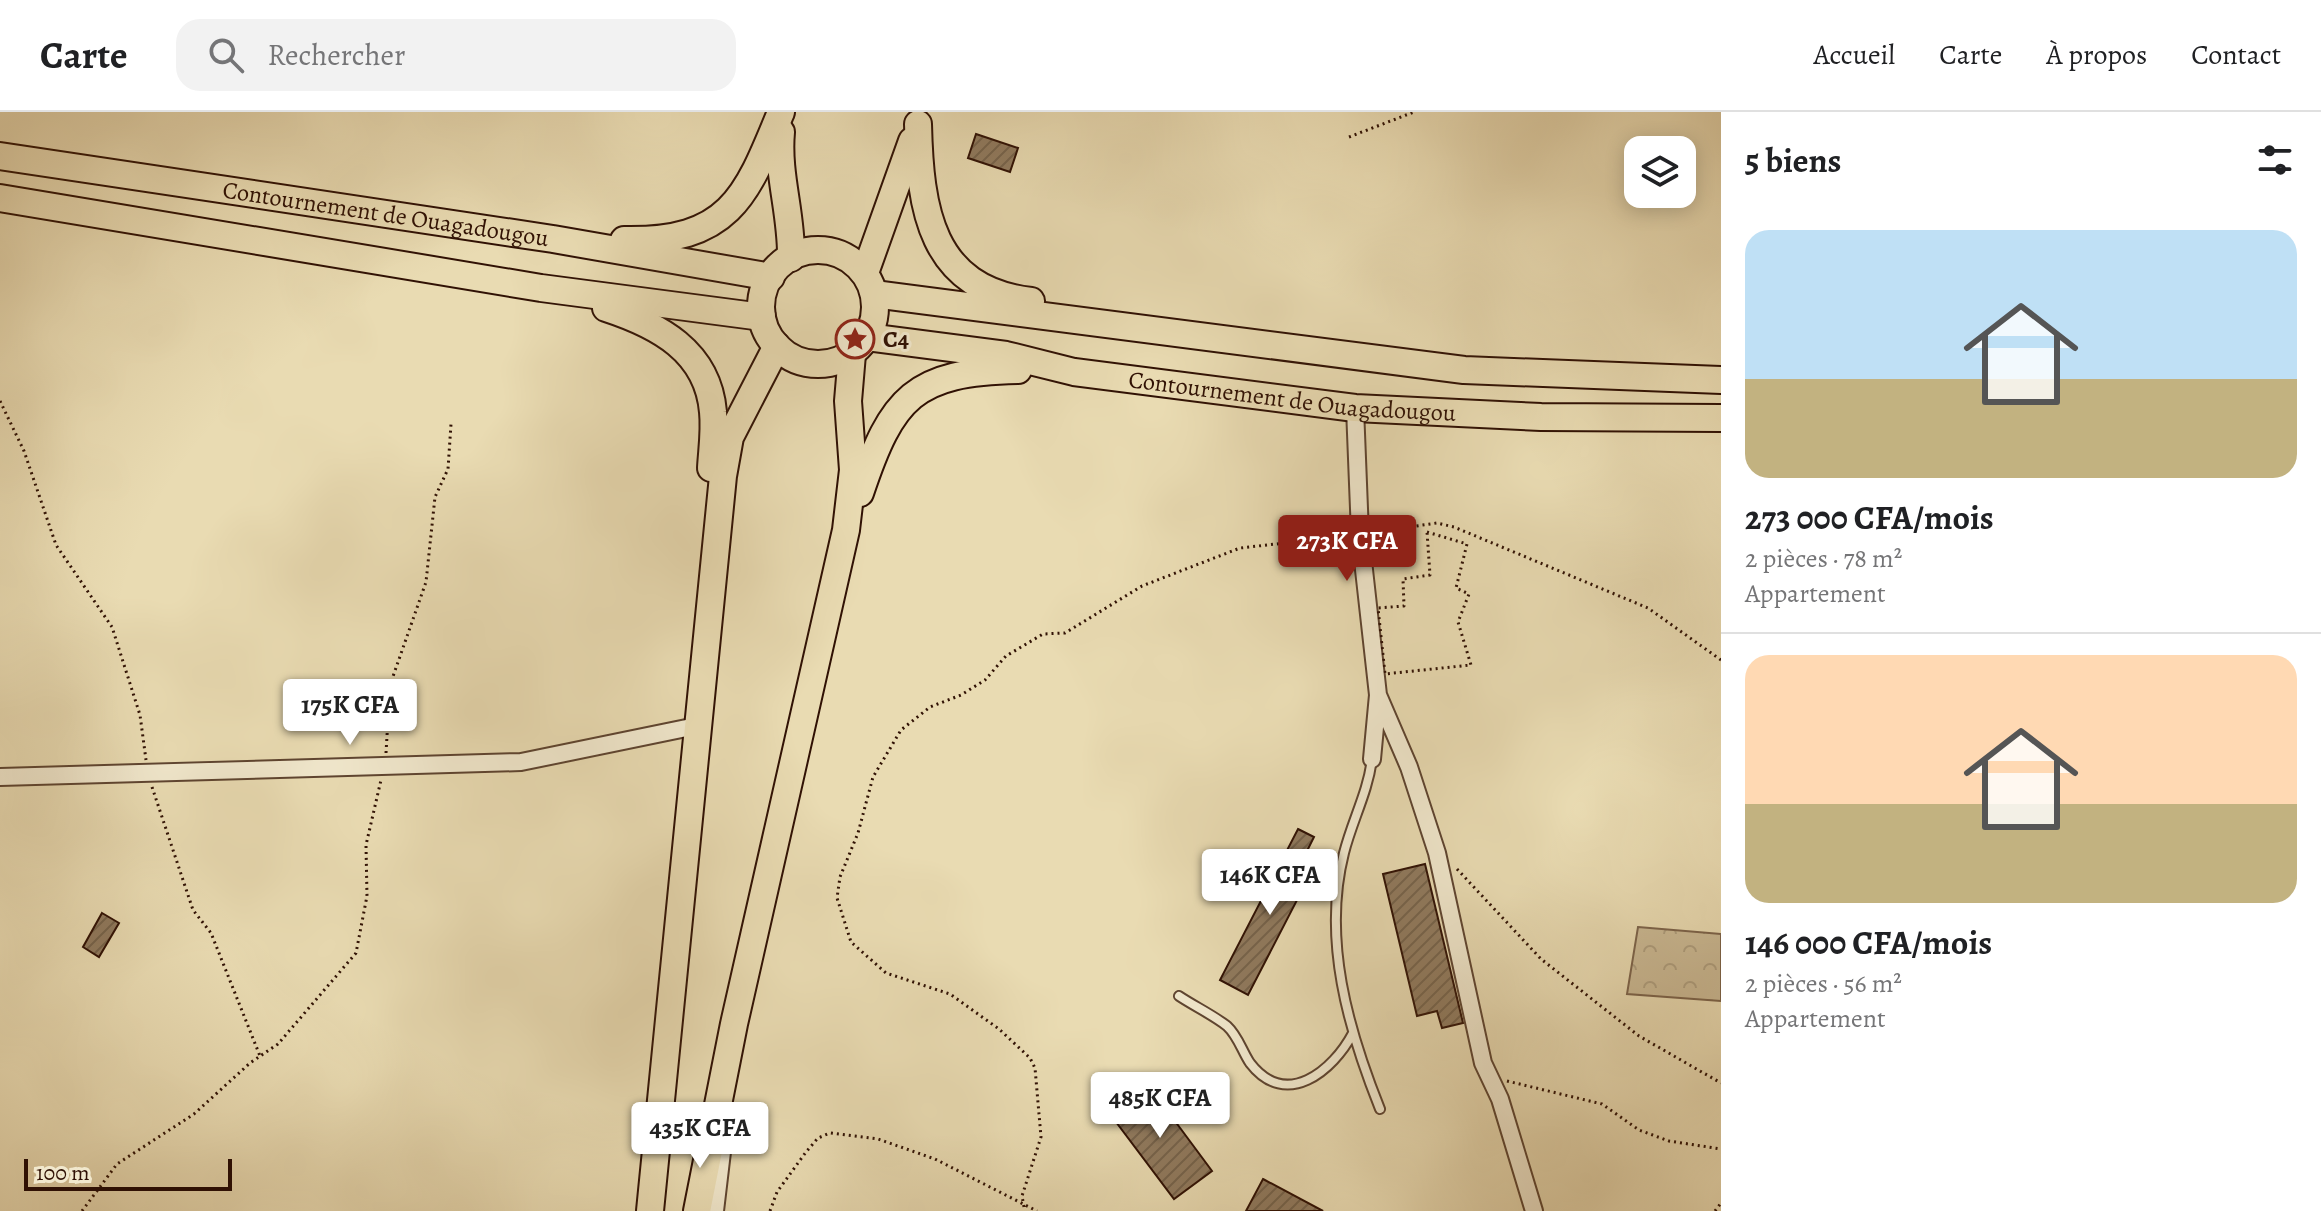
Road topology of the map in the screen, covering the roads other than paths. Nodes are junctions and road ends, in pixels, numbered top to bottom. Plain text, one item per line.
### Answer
1 (782, 112) edge
2 (918, 118) edge
3 (0, 156) edge
4 (0, 198) edge
5 (553, 239) junction
6 (791, 258) junction
7 (771, 277) junction
8 (869, 283) junction
9 (541, 288) junction
10 (762, 317) junction
11 (1084, 319) junction
12 (777, 346) junction
13 (859, 346) junction
14 (1074, 372) junction
15 (1721, 380) edge
16 (1355, 408) junction
17 (1721, 418) edge
18 (846, 530) junction
19 (715, 547) junction
20 (1378, 695) junction
21 (701, 725) junction
22 (1372, 759) joint
23 (0, 777) edge
24 (1179, 996) dead end
25 (1353, 1033) junction
26 (1380, 1109) dead end
27 (724, 1135) dead end
28 (650, 1211) edge
29 (697, 1211) edge
30 (715, 1211) edge
31 (1534, 1211) edge

1 - 5 highway
1 - 6 highway
2 - 8 highway
2 - 11 highway
3 - 5 highway, Contournement de Ouagadougou
4 - 9 highway, Contournement de Ouagadougou
5 - 7 highway, Contournement de Ouagadougou
6 - 7 highway
6 - 8 highway
7 - 10 highway
8 - 11 highway, Contournement de Ouagadougou
8 - 13 highway
9 - 10 highway, Contournement de Ouagadougou
9 - 19 highway
10 - 12 highway
11 - 15 highway, Contournement de Ouagadougou
12 - 13 highway
12 - 19 highway
13 - 14 highway, Contournement de Ouagadougou
13 - 18 highway
14 - 16 highway, Contournement de Ouagadougou
14 - 18 highway
16 - 17 highway, Contournement de Ouagadougou
16 - 20 street
18 - 29 highway
19 - 21 highway
20 - 22 street
20 - 31 street
21 - 23 street
21 - 28 highway
22 - 25 lane
24 - 25 lane
25 - 26 lane
27 - 30 street

